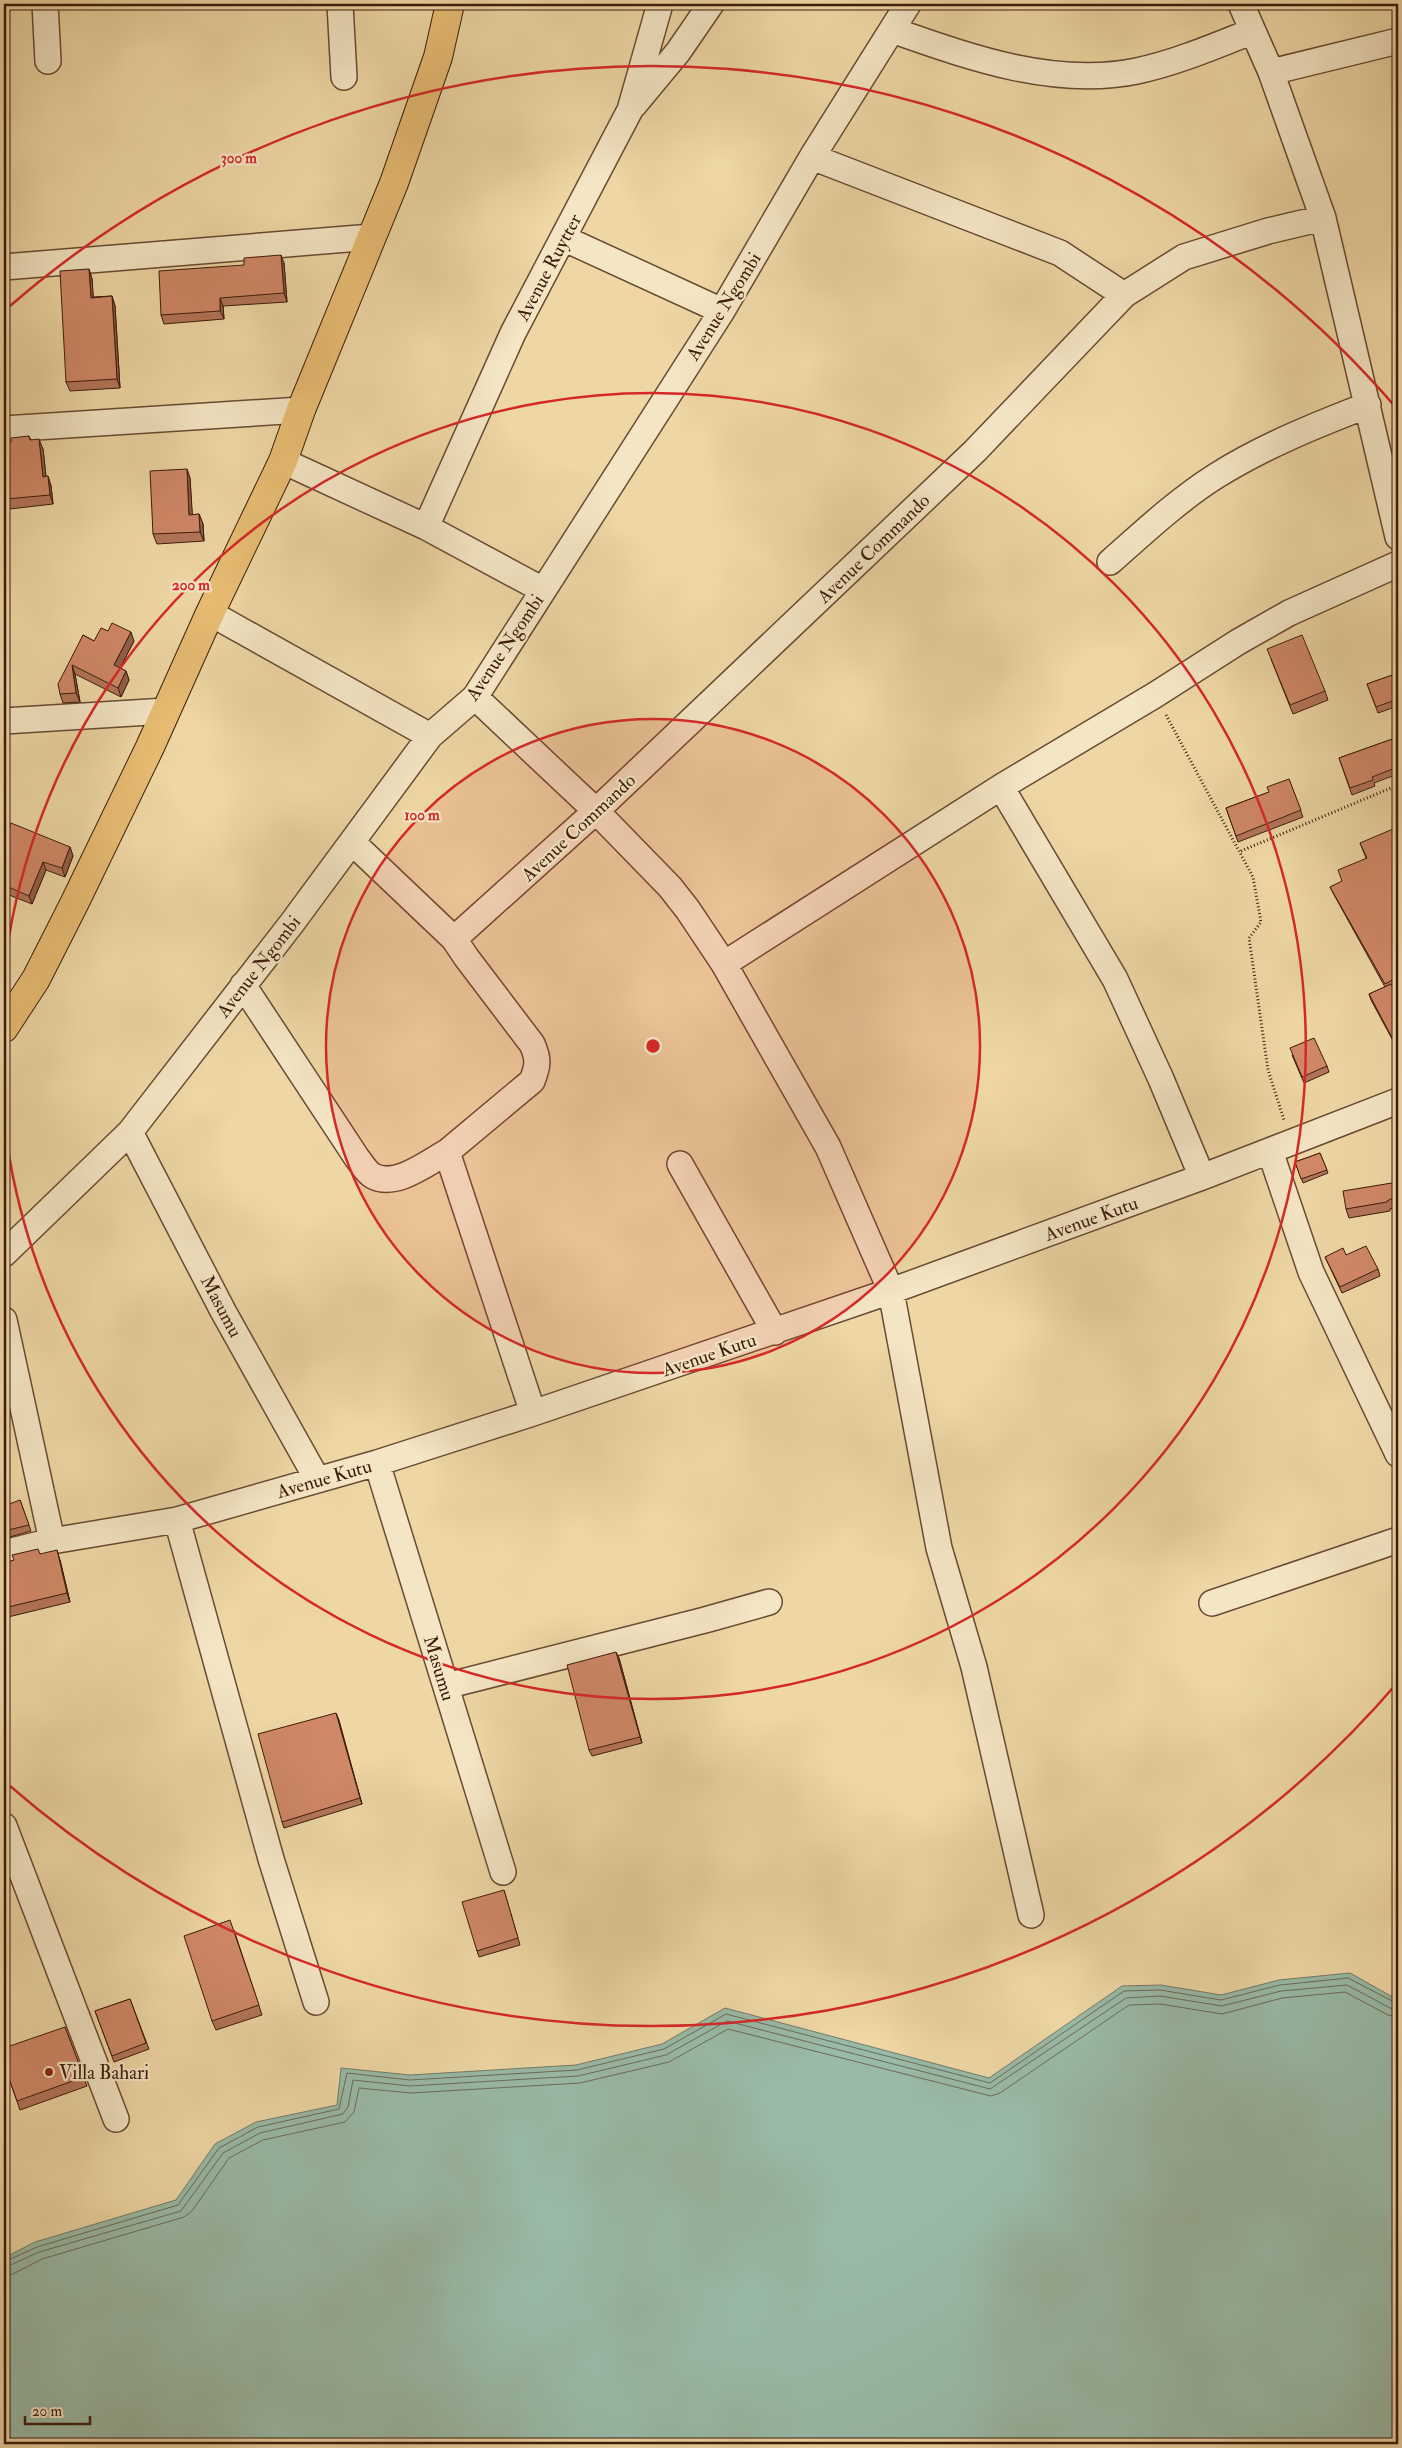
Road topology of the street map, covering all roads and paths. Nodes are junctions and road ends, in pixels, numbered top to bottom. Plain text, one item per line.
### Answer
1 (45, 4) edge
2 (340, 4) edge
3 (450, 4) edge
4 (660, 4) edge
5 (711, 4) edge
6 (908, 4) edge
7 (1241, 4) edge
8 (892, 30) junction
9 (1253, 31) junction
10 (1398, 41) edge
11 (48, 61) dead end
12 (1271, 72) junction
13 (344, 77) dead end
14 (630, 110) junction
15 (812, 157) junction
16 (1323, 218) junction
17 (372, 237) junction
18 (563, 238) junction
19 (4, 267) edge
20 (1124, 295) junction
21 (722, 311) junction
22 (1368, 405) junction
23 (301, 410) junction
24 (4, 429) edge
25 (283, 460) junction
26 (426, 527) junction
27 (1398, 537) edge
28 (1110, 562) dead end
29 (1398, 564) edge
30 (543, 590) junction
31 (210, 613) junction
32 (1155, 695) junction
33 (475, 697) junction
34 (166, 711) junction
35 (4, 722) edge
36 (430, 736) junction
37 (1398, 786) edge
38 (1001, 787) junction
39 (596, 811) junction
40 (352, 842) junction
41 (1241, 851) junction
42 (454, 939) junction
43 (724, 964) junction
44 (243, 985) junction
45 (4, 1028) edge
46 (1398, 1101) edge
47 (130, 1132) junction
48 (1280, 1147) junction
49 (447, 1152) junction
50 (680, 1164) dead end
51 (1202, 1177) junction
52 (4, 1254) edge
53 (891, 1291) junction
54 (4, 1320) edge
55 (775, 1332) junction
56 (532, 1413) junction
57 (1398, 1454) edge
58 (377, 1463) junction
59 (317, 1479) junction
60 (177, 1520) junction
61 (1398, 1540) edge
62 (52, 1542) junction
63 (4, 1553) edge
64 (768, 1602) dead end
65 (1212, 1603) dead end
66 (446, 1686) junction
67 (4, 1826) edge
68 (504, 1872) dead end
69 (1031, 1915) dead end
70 (316, 2002) dead end
71 (116, 2119) dead end

1 - 11 street
2 - 13 street
3 - 17 main road
4 - 14 street, Avenue Ruytter
5 - 14 street
6 - 8 street, Avenue Ngombi
7 - 9 street
8 - 9 street
8 - 15 street, Avenue Ngombi
9 - 12 street
10 - 12 street
12 - 16 street
14 - 18 street, Avenue Ruytter
15 - 20 street
15 - 21 street, Avenue Ngombi
16 - 20 street, Avenue Commando
16 - 22 street
17 - 19 street
17 - 23 main road
18 - 21 street
18 - 26 street, Avenue Ruytter
20 - 39 street, Avenue Commando
21 - 30 street, Avenue Ngombi
22 - 27 street
22 - 28 street
23 - 24 street
23 - 25 main road
25 - 26 street
25 - 31 main road
26 - 30 street
29 - 32 street
30 - 33 street, Avenue Ngombi
31 - 34 main road
31 - 36 street
32 - 38 street
32 - 41 path
33 - 36 street, Avenue Ngombi
33 - 39 street
34 - 35 street
34 - 45 main road
36 - 40 street, Avenue Ngombi
37 - 41 path
38 - 43 street
38 - 51 street
39 - 42 street, Avenue Commando
39 - 43 street
40 - 42 street
40 - 44 street, Avenue Ngombi
41 - 48 path
42 - 49 street
43 - 53 street
44 - 47 street, Avenue Ngombi
44 - 49 street
46 - 48 street, Avenue Kutu
47 - 52 street, Avenue Ngombi
47 - 59 street, Masumu
48 - 51 street, Avenue Kutu
48 - 57 street
49 - 56 street
50 - 55 street
51 - 53 street, Avenue Kutu
53 - 55 street, Avenue Kutu
53 - 69 street
54 - 62 street
55 - 56 street, Avenue Kutu
56 - 58 street, Avenue Kutu
58 - 59 street, Avenue Kutu
58 - 66 street, Masumu
59 - 60 street, Avenue Kutu
60 - 62 street, Avenue Kutu
60 - 70 street
61 - 65 street
62 - 63 street, Avenue Kutu
64 - 66 street
66 - 68 street, Masumu
67 - 71 street

